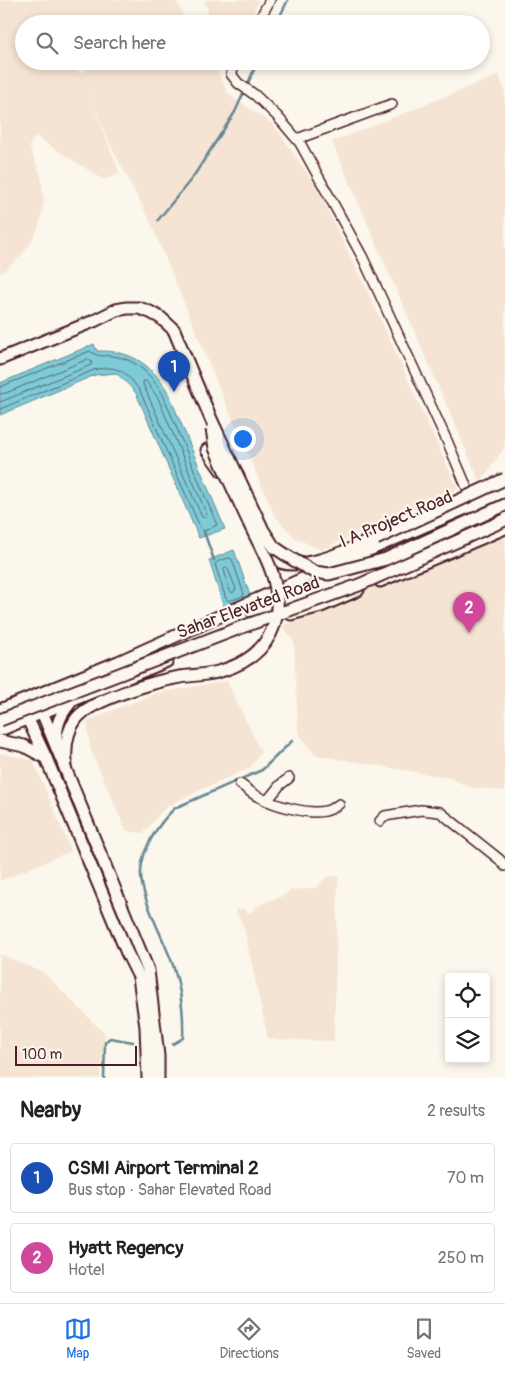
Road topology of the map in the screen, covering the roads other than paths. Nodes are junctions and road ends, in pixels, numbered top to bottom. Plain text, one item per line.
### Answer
1 (270, 0) edge
2 (262, 15) edge
3 (233, 70) edge
4 (392, 104) dead end
5 (297, 139) junction
6 (0, 360) edge
7 (211, 420) junction
8 (207, 450) dead end
9 (505, 479) edge
10 (505, 491) edge
11 (475, 504) junction
12 (505, 505) edge
13 (505, 520) edge
14 (505, 528) edge
15 (487, 536) junction
16 (35, 696) junction
17 (20, 702) junction
18 (72, 702) junction
19 (0, 710) edge
20 (15, 714) junction
21 (42, 714) junction
22 (0, 716) edge
23 (0, 720) edge
24 (28, 720) junction
25 (0, 730) edge
26 (0, 741) edge
27 (56, 745) junction
28 (46, 758) junction
29 (68, 775) junction
30 (289, 778) dead end
31 (240, 784) dead end
32 (267, 801) junction
33 (339, 804) dead end
34 (380, 821) dead end
35 (505, 866) edge
36 (148, 1078) edge
37 (158, 1078) edge

1 - 2 street
3 - 5 street
4 - 5 street
5 - 11 street
6 - 7 main road, Sahar Elevated Road, bridge
7 - 12 main road, Sahar Elevated Road, bridge
7 - 29 main road, bridge
8 - 9 main road, bridge
10 - 11 main road, I A Project Road
11 - 15 street
11 - 16 main road, I A Project Road
13 - 20 main road, Sahar Elevated Road, bridge
14 - 15 main road
15 - 18 main road, bridge
16 - 17 main road, I A Project Road
16 - 21 main road
17 - 19 main road, I A Project Road
17 - 24 main road
18 - 21 main road
18 - 27 main road
20 - 22 main road, bridge
20 - 23 main road, Sahar Elevated Road, bridge
21 - 24 main road
21 - 27 main road
24 - 25 main road
24 - 28 main road
26 - 28 main road
27 - 29 main road
28 - 36 main road
29 - 37 main road
30 - 32 street
31 - 32 street
32 - 33 street
34 - 35 street

